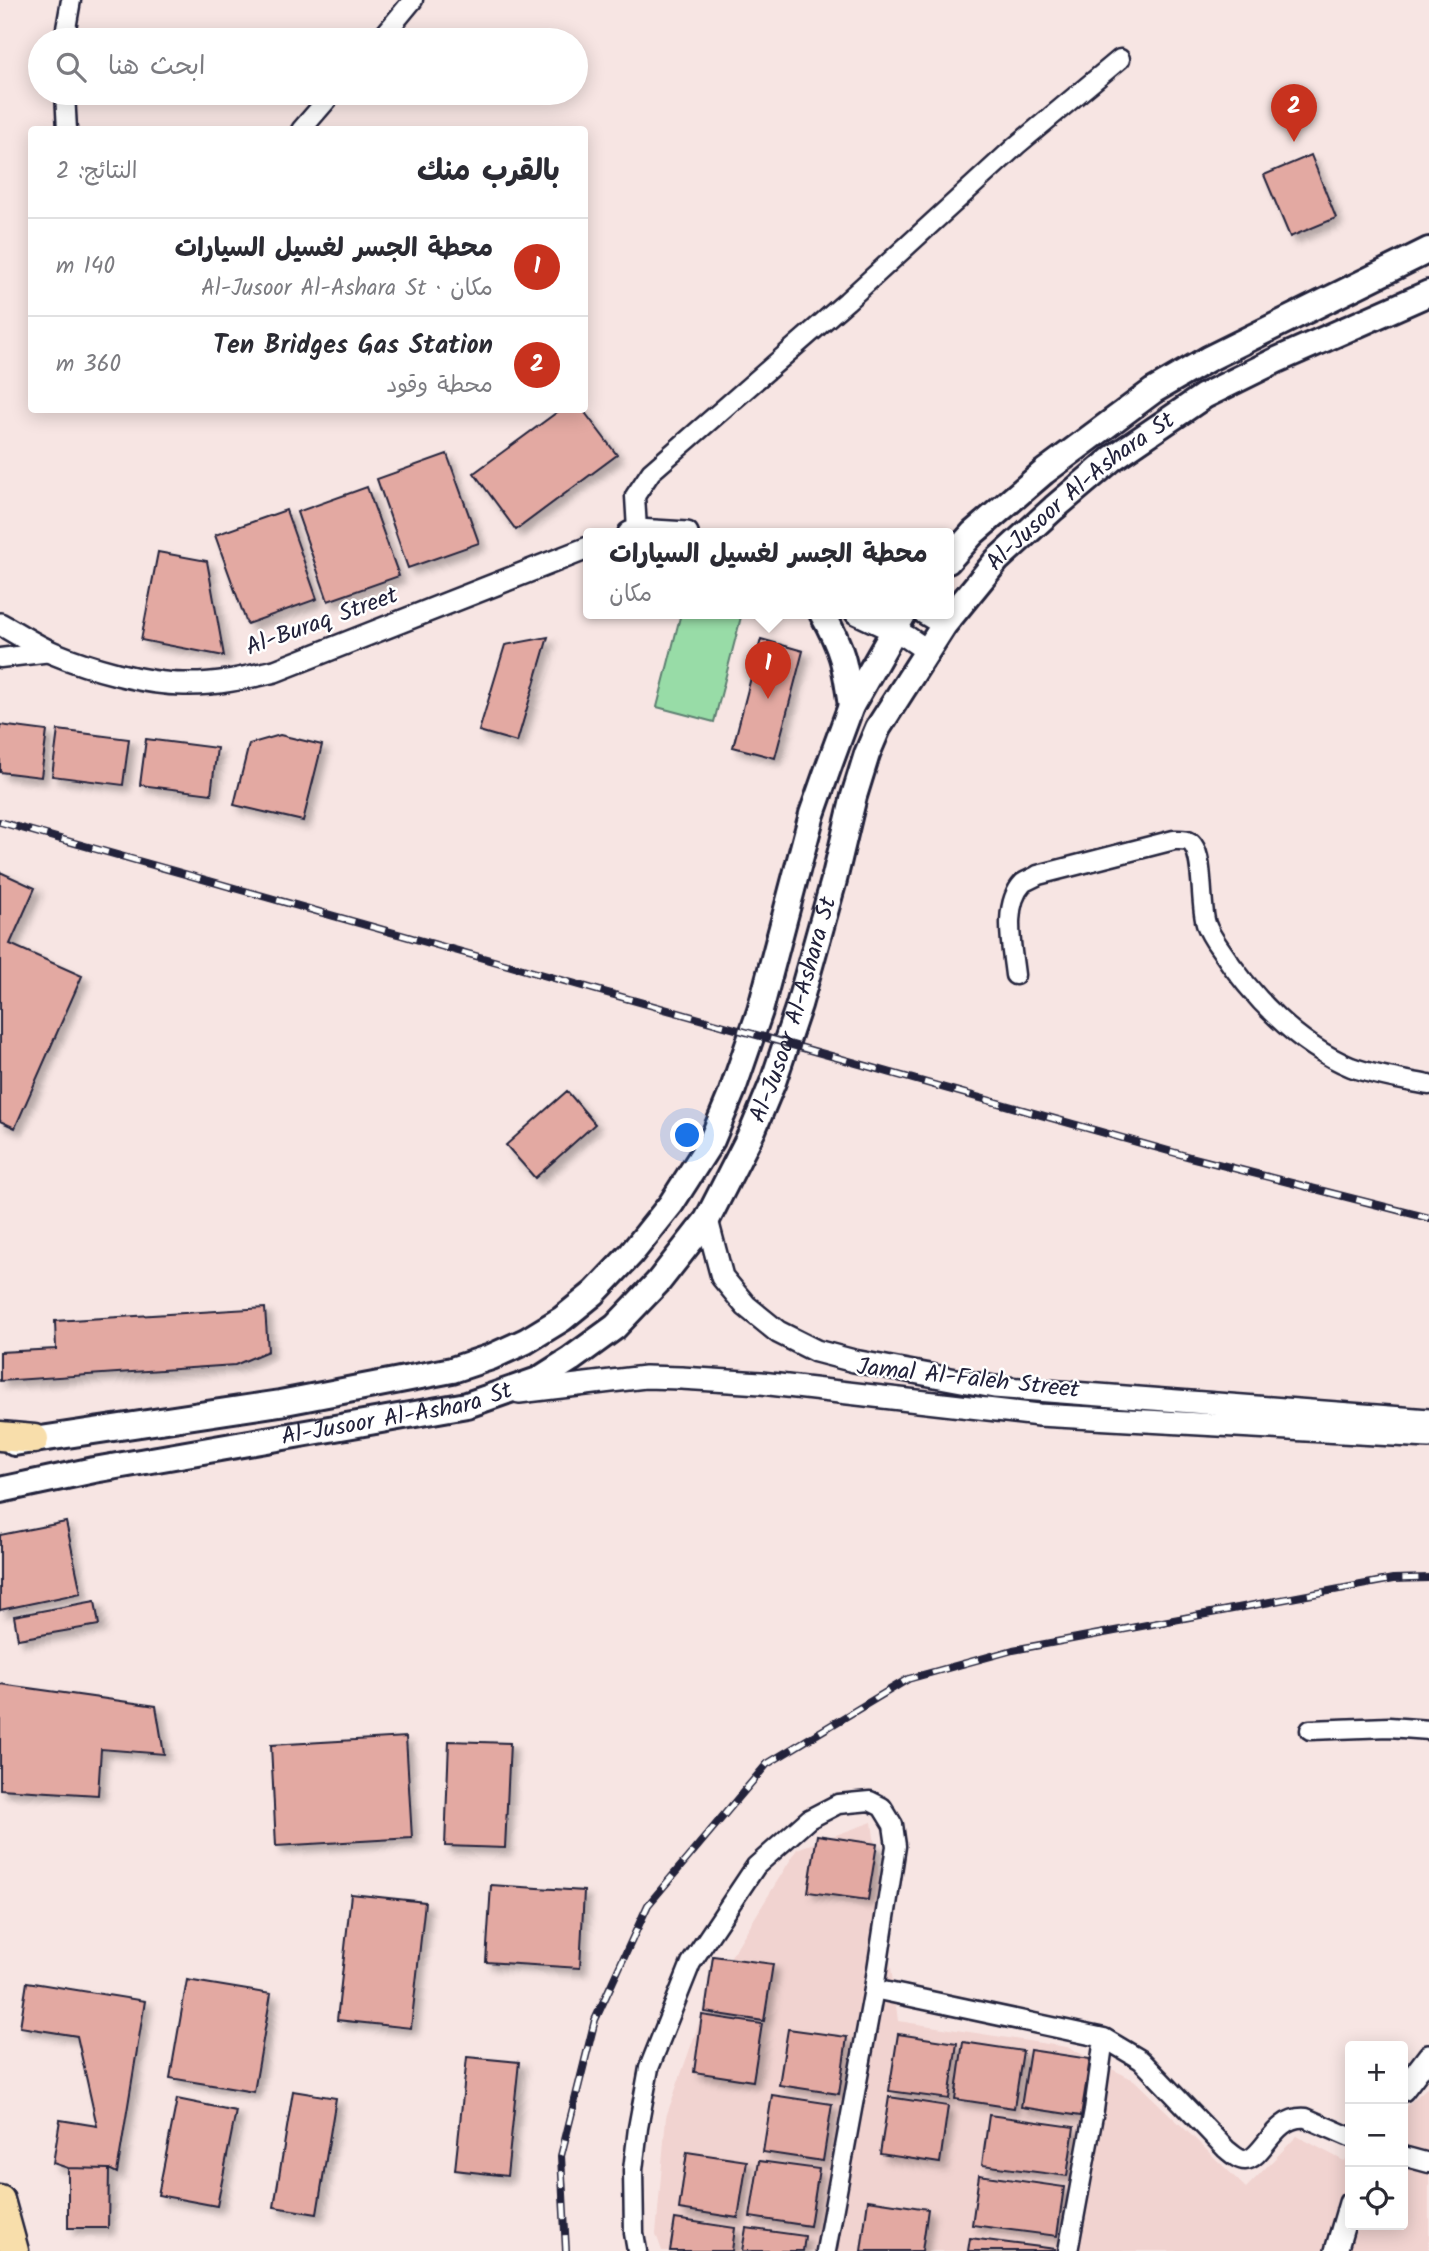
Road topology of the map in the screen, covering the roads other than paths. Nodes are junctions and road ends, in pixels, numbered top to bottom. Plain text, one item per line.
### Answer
1 (71, 0) edge
2 (413, 0) edge
3 (66, 28) edge
4 (390, 28) edge
5 (1120, 59) dead end
6 (66, 105) edge
7 (323, 105) edge
8 (67, 126) edge
9 (304, 126) edge
10 (1429, 250) edge
11 (1429, 293) edge
12 (633, 528) edge
13 (972, 533) junction
14 (954, 540) edge
15 (583, 550) edge
16 (954, 554) edge
17 (954, 601) edge
18 (826, 619) edge
19 (934, 619) edge
20 (899, 622) edge
21 (0, 624) edge
22 (926, 650) junction
23 (51, 652) junction
24 (0, 658) edge
25 (851, 706) junction
26 (1015, 975) dead end
27 (1429, 1085) edge
28 (707, 1220) junction
29 (503, 1393) junction
30 (1429, 1420) edge
31 (0, 1436) edge
32 (1429, 1437) edge
33 (34, 1439) junction
34 (0, 1446) edge
35 (0, 1490) edge
36 (1310, 1730) dead end
37 (1429, 1730) edge
38 (874, 1989) junction
39 (1104, 2038) junction
40 (1429, 2056) edge
41 (1408, 2083) edge
42 (1345, 2135) edge
43 (1408, 2157) edge
44 (1429, 2163) edge
45 (0, 2200) edge
46 (1345, 2220) edge
47 (14, 2251) edge
48 (638, 2251) edge
49 (826, 2251) edge
50 (1068, 2251) edge
51 (1336, 2251) edge

1 - 3 street
2 - 4 street
5 - 12 street
6 - 8 street
7 - 9 street
10 - 13 main road, Al-Jusoor Al-Ashara St
11 - 17 main road, Al-Jusoor Al-Ashara St
13 - 14 main road
13 - 16 main road, Al-Jusoor Al-Ashara St
15 - 23 street, Al-Buraq Street
18 - 25 main road
19 - 22 main road, Al-Jusoor Al-Ashara St
20 - 22 street
20 - 25 main road, Al-Jusoor Al-Ashara St
21 - 23 street, Al-Buraq Street
22 - 28 main road, Al-Jusoor Al-Ashara St
23 - 24 street
25 - 33 main road, Al-Jusoor Al-Ashara St
26 - 27 street
28 - 29 main road, Al-Jusoor Al-Ashara St
28 - 30 street, Jamal Al-Faleh Street
29 - 32 street, Jamal Al-Faleh Street
29 - 35 main road, Al-Jusoor Al-Ashara St
31 - 33 highway
33 - 34 main road, Al-Jusoor Al-Ashara St
36 - 37 street
38 - 39 street
38 - 48 street
38 - 49 street
39 - 42 street
39 - 50 street
40 - 41 street
43 - 44 street
45 - 47 highway
46 - 51 street

